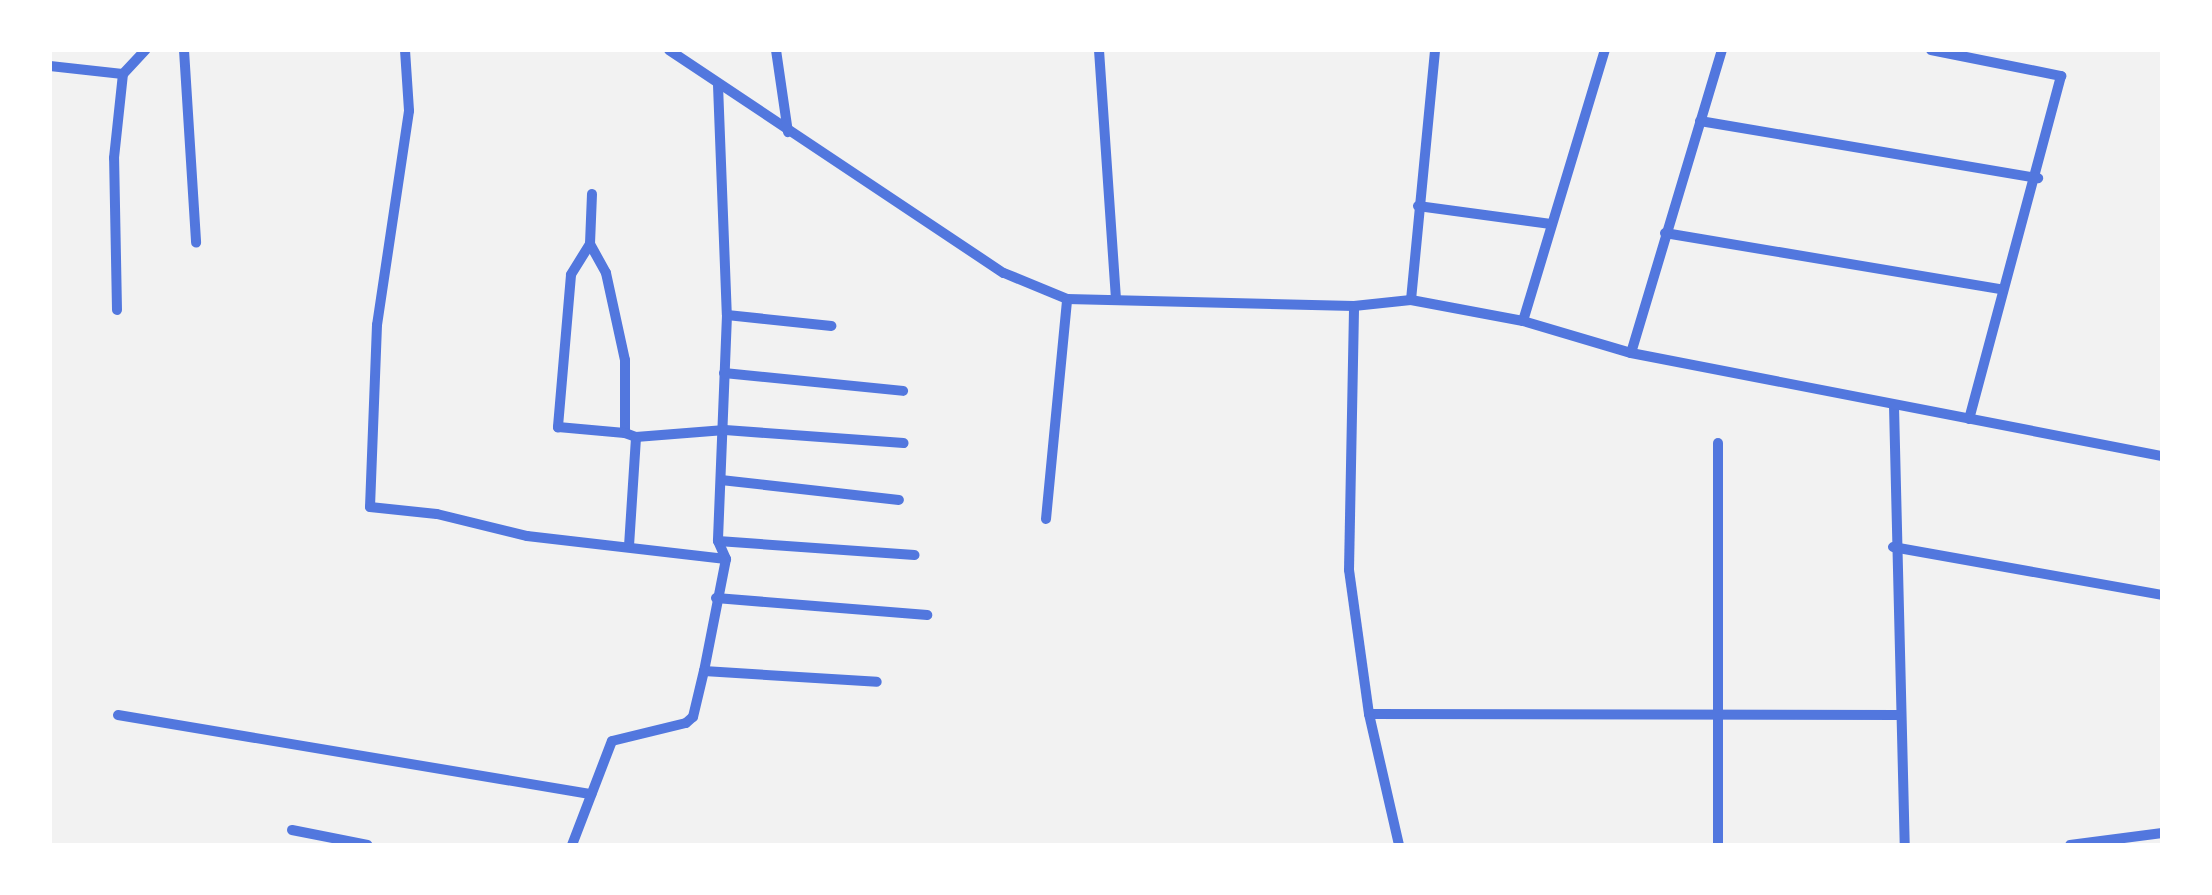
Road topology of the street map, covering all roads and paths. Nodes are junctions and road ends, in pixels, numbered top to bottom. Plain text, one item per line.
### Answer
1 (144, 50) edge
2 (184, 50) edge
3 (406, 50) edge
4 (669, 50) edge
5 (776, 50) edge
6 (1099, 50) edge
7 (1435, 50) edge
8 (1605, 50) edge
9 (1722, 50) edge
10 (1931, 50) edge
11 (50, 66) edge
12 (123, 74) junction
13 (718, 85) junction
14 (1700, 121) junction
15 (788, 132) junction
16 (2038, 178) junction
17 (592, 194) dead end
18 (1418, 206) junction
19 (1552, 224) junction
20 (1665, 233) junction
21 (196, 243) dead end
22 (590, 244) junction
23 (2000, 289) junction
24 (1116, 296) junction
25 (1067, 299) junction
26 (1410, 300) junction
27 (1354, 306) junction
28 (117, 310) dead end
29 (726, 315) junction
30 (1523, 322) junction
31 (831, 326) dead end
32 (1631, 353) junction
33 (724, 374) junction
34 (903, 391) dead end
35 (1894, 406) junction
36 (1968, 418) junction
37 (725, 430) junction
38 (630, 435) junction
39 (904, 442) dead end
40 (1718, 443) dead end
41 (2162, 456) edge
42 (720, 480) junction
43 (899, 500) dead end
44 (1046, 519) dead end
45 (718, 541) junction
46 (630, 546) junction
47 (1893, 547) junction
48 (915, 554) dead end
49 (726, 559) junction
50 (2162, 596) edge
51 (716, 598) junction
52 (927, 615) dead end
53 (704, 671) junction
54 (877, 682) dead end
55 (1369, 714) junction
56 (118, 715) dead end
57 (1715, 715) junction
58 (1899, 715) junction
59 (591, 794) junction
60 (292, 830) dead end
61 (2162, 832) edge
62 (368, 845) edge
63 (572, 845) edge
64 (1399, 845) edge
65 (1718, 845) edge
66 (1905, 845) edge
67 (2070, 845) edge

1 - 12 street
2 - 21 street
3 - 46 street
4 - 13 street
5 - 15 street
6 - 24 street
7 - 18 street
8 - 19 street
9 - 14 street
10 - 16 street
11 - 12 street
12 - 28 street
13 - 15 street
13 - 29 street
14 - 16 street
14 - 20 street
15 - 25 street
16 - 23 street
17 - 22 street
18 - 19 street
18 - 26 street
19 - 30 street
20 - 23 street
20 - 32 street
22 - 38 street
22 - 38 street
23 - 36 street
24 - 25 street
24 - 27 street
25 - 44 street
26 - 27 street
26 - 30 street
27 - 55 street
29 - 31 street
29 - 33 street
30 - 32 street
32 - 35 street
33 - 34 street
33 - 37 street
35 - 36 street
35 - 47 street
36 - 41 street
37 - 38 street
37 - 39 street
37 - 42 street
38 - 46 street
40 - 57 street
42 - 43 street
42 - 45 street
45 - 48 street
45 - 49 street
46 - 49 street
47 - 50 street
47 - 58 street
49 - 51 street
51 - 52 street
51 - 53 street
53 - 54 street
53 - 59 street
55 - 57 street
55 - 64 street
56 - 59 street
57 - 58 street
57 - 65 street
58 - 66 street
59 - 63 street
60 - 62 street
61 - 67 street

